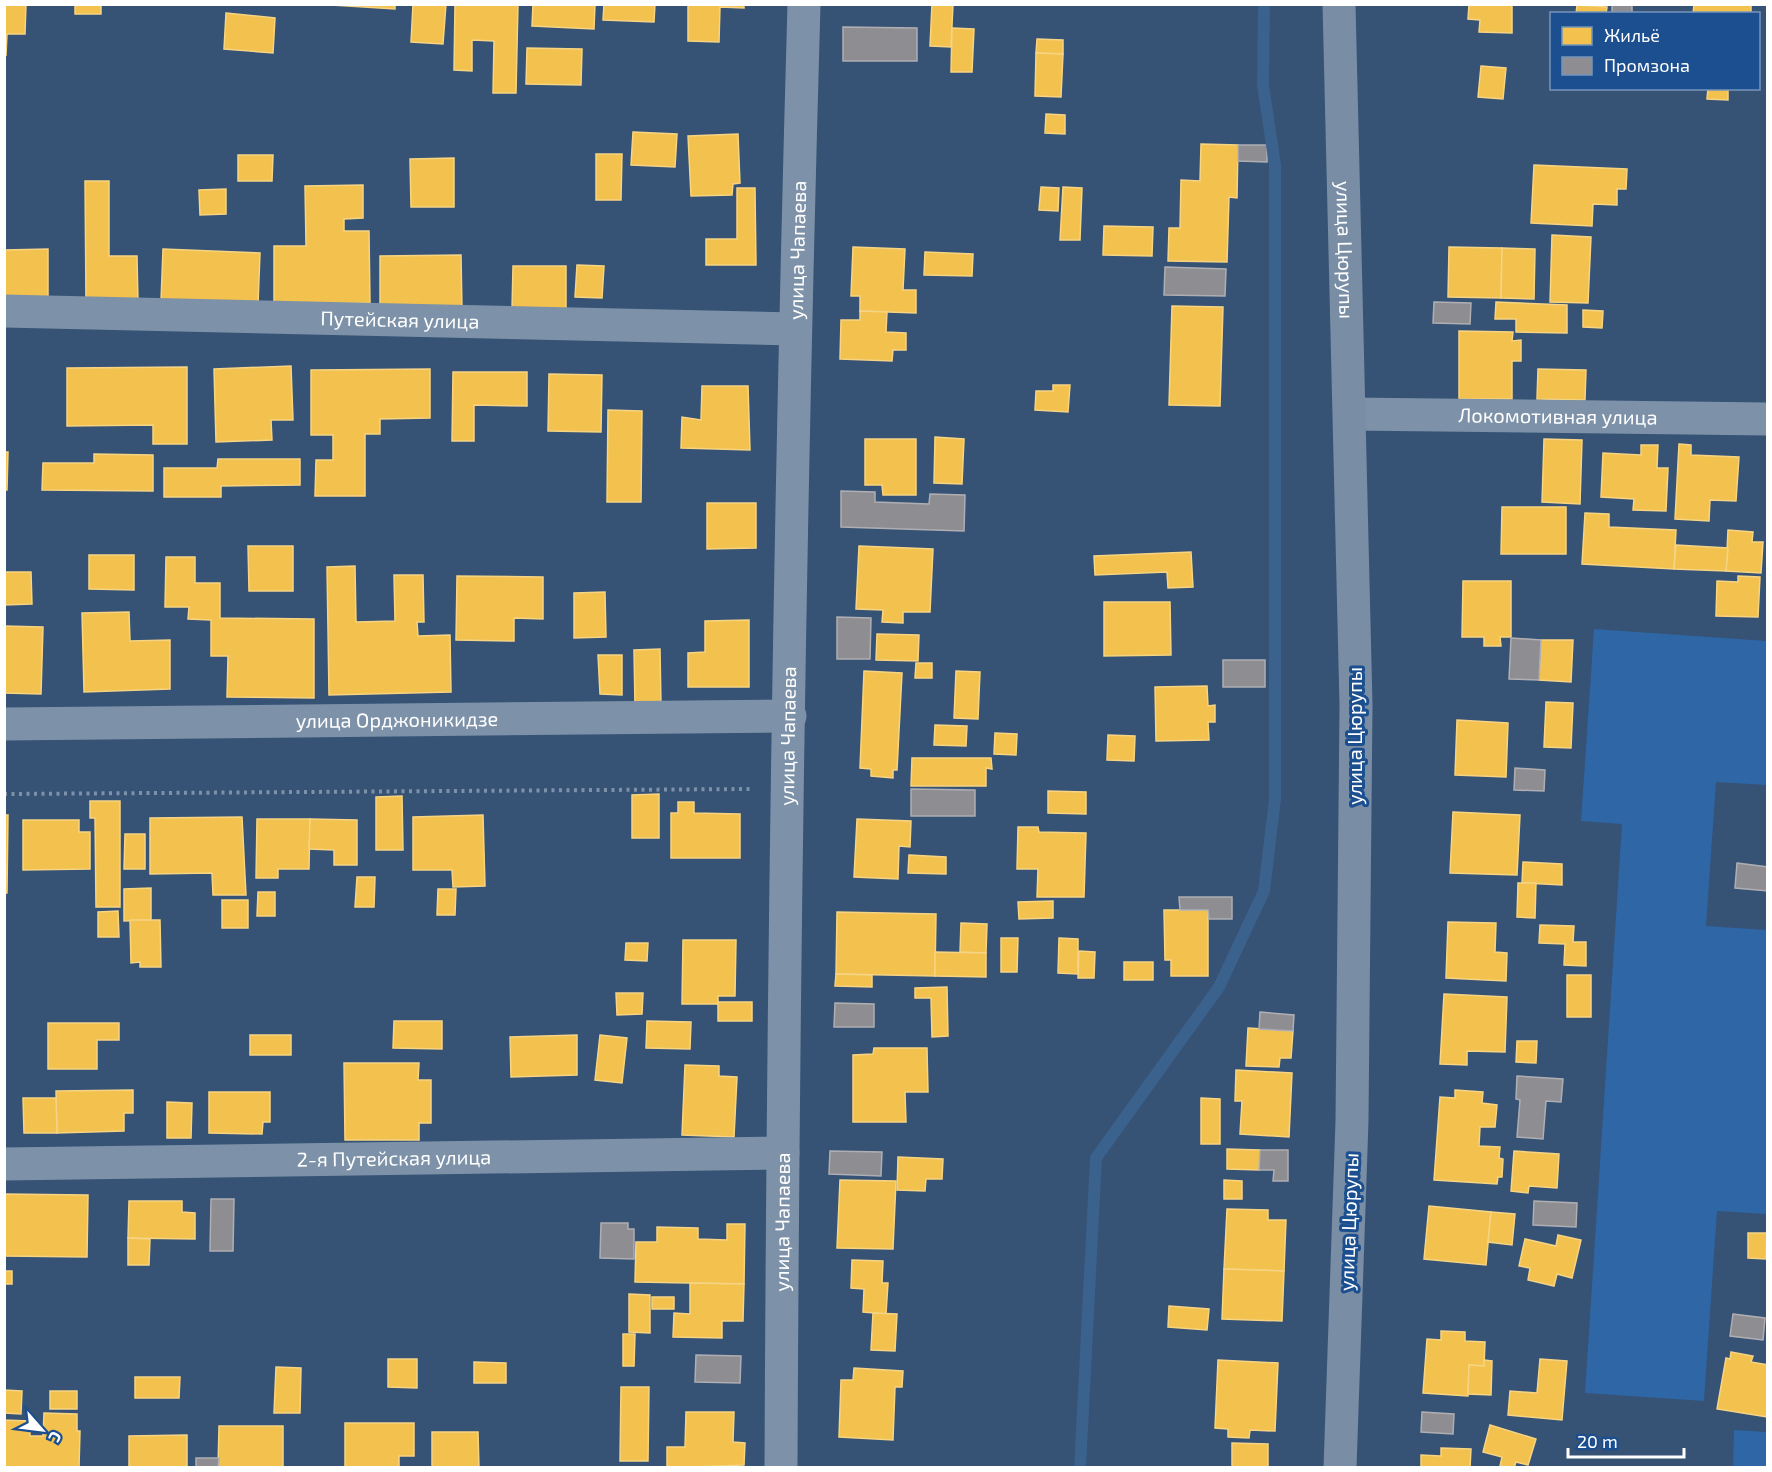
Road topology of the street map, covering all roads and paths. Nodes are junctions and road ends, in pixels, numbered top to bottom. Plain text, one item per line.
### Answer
1 (804, 4) edge
2 (1339, 4) edge
3 (4, 311) edge
4 (795, 330) junction
5 (1350, 414) junction
6 (1767, 418) edge
7 (790, 716) junction
8 (4, 724) edge
9 (789, 788) junction
10 (4, 794) edge
11 (783, 1154) junction
12 (4, 1164) edge
13 (781, 1467) edge
14 (1340, 1467) edge

1 - 4 street, улица Чапаева
2 - 5 street, улица Цюрупы
3 - 4 street, Путейская улица
4 - 7 street, улица Чапаева
5 - 6 street, Локомотивная улица
5 - 14 street, улица Цюрупы
7 - 8 street, улица Орджоникидзе
7 - 9 street, улица Чапаева
9 - 10 path
9 - 11 street, улица Чапаева
11 - 12 street, 2-я Путейская улица
11 - 13 street, улица Чапаева

